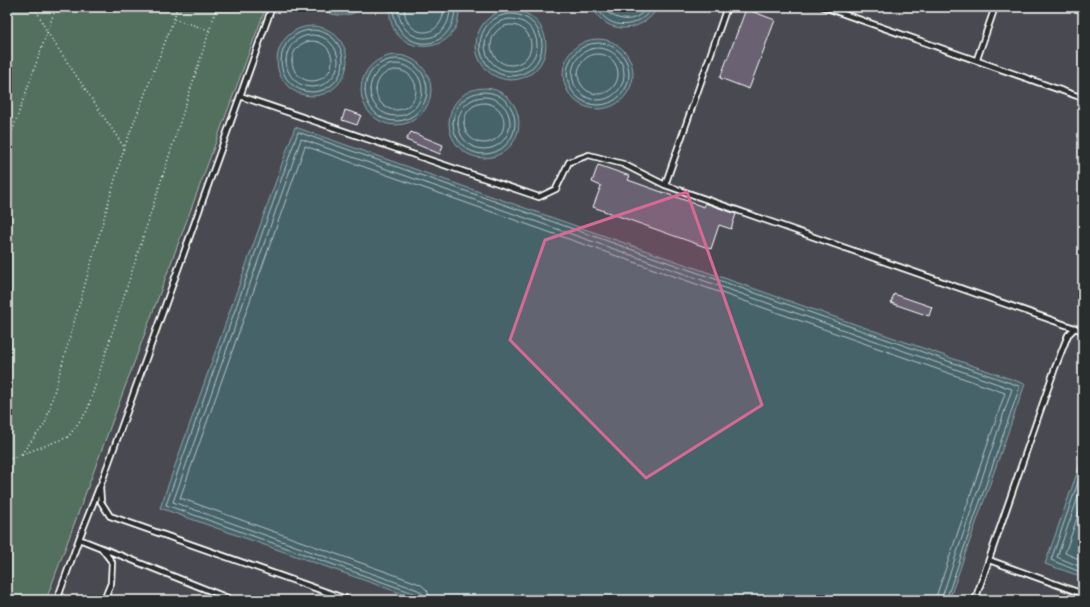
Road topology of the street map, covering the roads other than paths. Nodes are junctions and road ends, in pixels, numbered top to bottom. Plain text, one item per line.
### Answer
1 (272, 7) edge
2 (727, 7) edge
3 (824, 7) edge
4 (995, 7) edge
5 (977, 59) junction
6 (240, 96) junction
7 (1083, 98) edge
8 (665, 185) junction
9 (1075, 328) junction
10 (1083, 331) edge
11 (100, 487) junction
12 (80, 539) junction
13 (102, 549) junction
14 (989, 560) junction
15 (1083, 594) edge
16 (57, 600) edge
17 (104, 600) edge
18 (233, 600) edge
19 (349, 600) edge
20 (975, 600) edge

1 - 6 lane
2 - 8 lane
3 - 5 lane
4 - 5 lane
5 - 7 lane
6 - 8 lane
6 - 11 lane
8 - 9 lane
9 - 10 lane
9 - 14 lane
11 - 12 lane
11 - 19 lane
12 - 13 lane
12 - 16 lane
13 - 17 lane
13 - 18 lane
14 - 15 lane
14 - 20 lane

